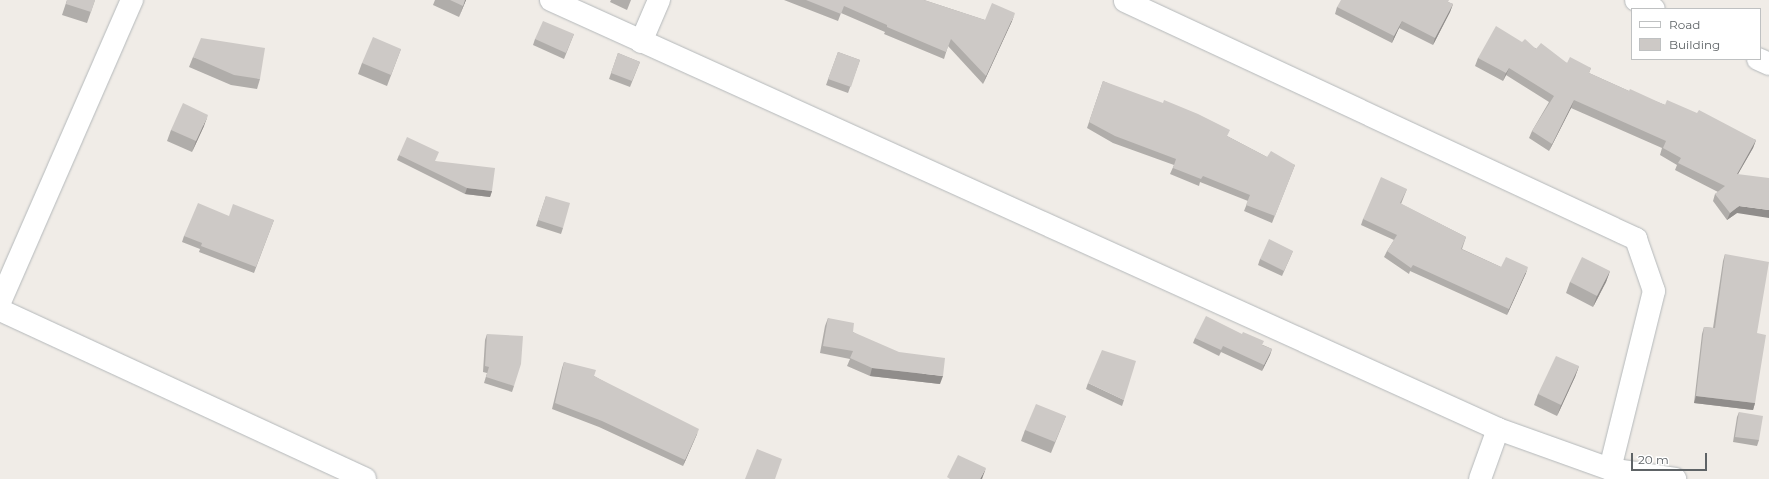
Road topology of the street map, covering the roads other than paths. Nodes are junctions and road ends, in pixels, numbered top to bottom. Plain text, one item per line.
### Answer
1 (132, 0) edge
2 (551, 0) edge
3 (659, 0) edge
4 (1636, 0) edge
5 (1125, 1) dead end
6 (1652, 8) edge
7 (641, 42) junction
8 (0, 302) edge
9 (0, 310) edge
10 (1498, 429) junction
11 (1610, 469) junction
12 (364, 479) edge
13 (1480, 479) edge
14 (1675, 479) edge

1 - 8 street
2 - 7 street
3 - 7 street
4 - 6 street
5 - 11 street
7 - 10 street
9 - 12 street
10 - 11 street
10 - 13 street
11 - 14 street

